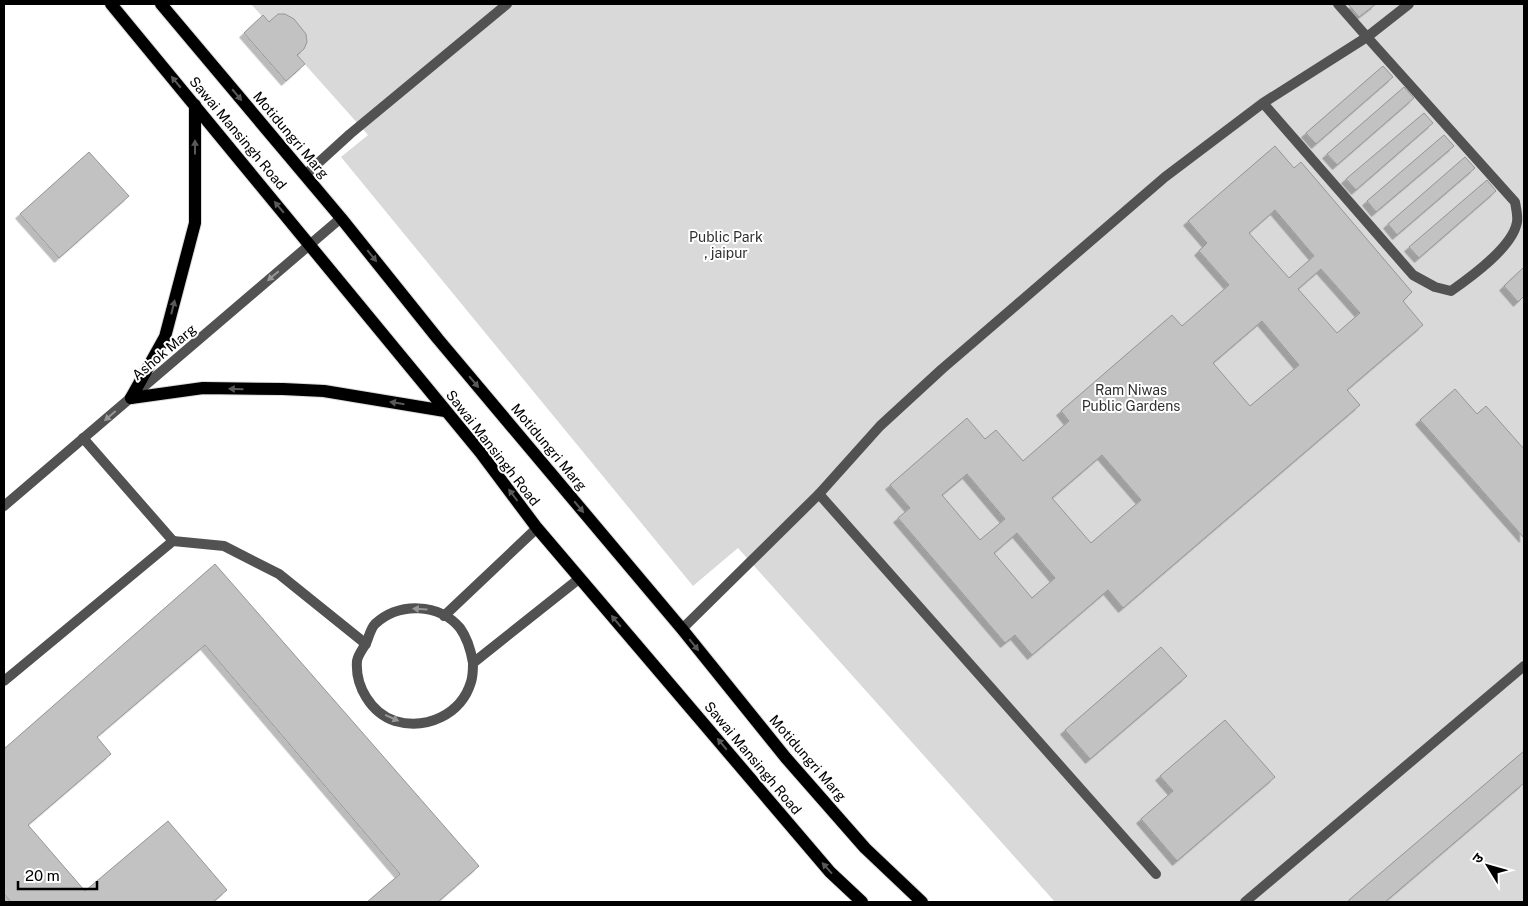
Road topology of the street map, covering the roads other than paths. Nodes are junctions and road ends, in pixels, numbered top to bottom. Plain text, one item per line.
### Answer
1 (111, 4) edge
2 (161, 4) edge
3 (508, 4) edge
4 (1338, 4) edge
5 (1409, 4) edge
6 (1367, 37) junction
7 (1263, 103) junction
8 (195, 105) junction
9 (305, 175) junction
10 (341, 218) junction
11 (310, 245) junction
12 (130, 398) junction
13 (446, 411) junction
14 (83, 438) junction
15 (819, 494) junction
16 (4, 506) edge
17 (537, 528) junction
18 (173, 541) junction
19 (580, 578) junction
20 (444, 616) junction
21 (682, 629) junction
22 (366, 644) junction
23 (473, 663) junction
24 (1524, 666) edge
25 (4, 681) edge
26 (1156, 874) dead end
27 (862, 902) edge
28 (922, 902) edge
29 (1245, 902) edge

8 -> 1 main road, Sawai Mansingh Road
2 -> 9 main road, Motidungri Marg
3 - 9 street
4 - 6 street
5 - 6 street
6 - 7 street
6 - 7 street
7 - 15 street
11 -> 8 main road, Sawai Mansingh Road
12 -> 8 main road
9 - 10 main road, Motidungri Marg
10 - 11 street, Ashok Marg
10 -> 21 main road, Motidungri Marg
11 -> 12 street, Ashok Marg
11 - 13 main road, Sawai Mansingh Road
13 -> 12 main road
12 -> 14 street, Ashok Marg
17 -> 13 main road, Sawai Mansingh Road
14 - 16 street, Ashok Marg
14 - 18 street
15 - 21 street
15 - 26 street
17 - 19 main road, Sawai Mansingh Road
17 - 20 street
18 - 22 street
18 - 25 street
19 - 23 street
27 -> 19 main road, Sawai Mansingh Road
20 -> 22 street
20 - 23 street
21 -> 28 main road, Motidungri Marg
22 -> 23 street
24 - 29 street

